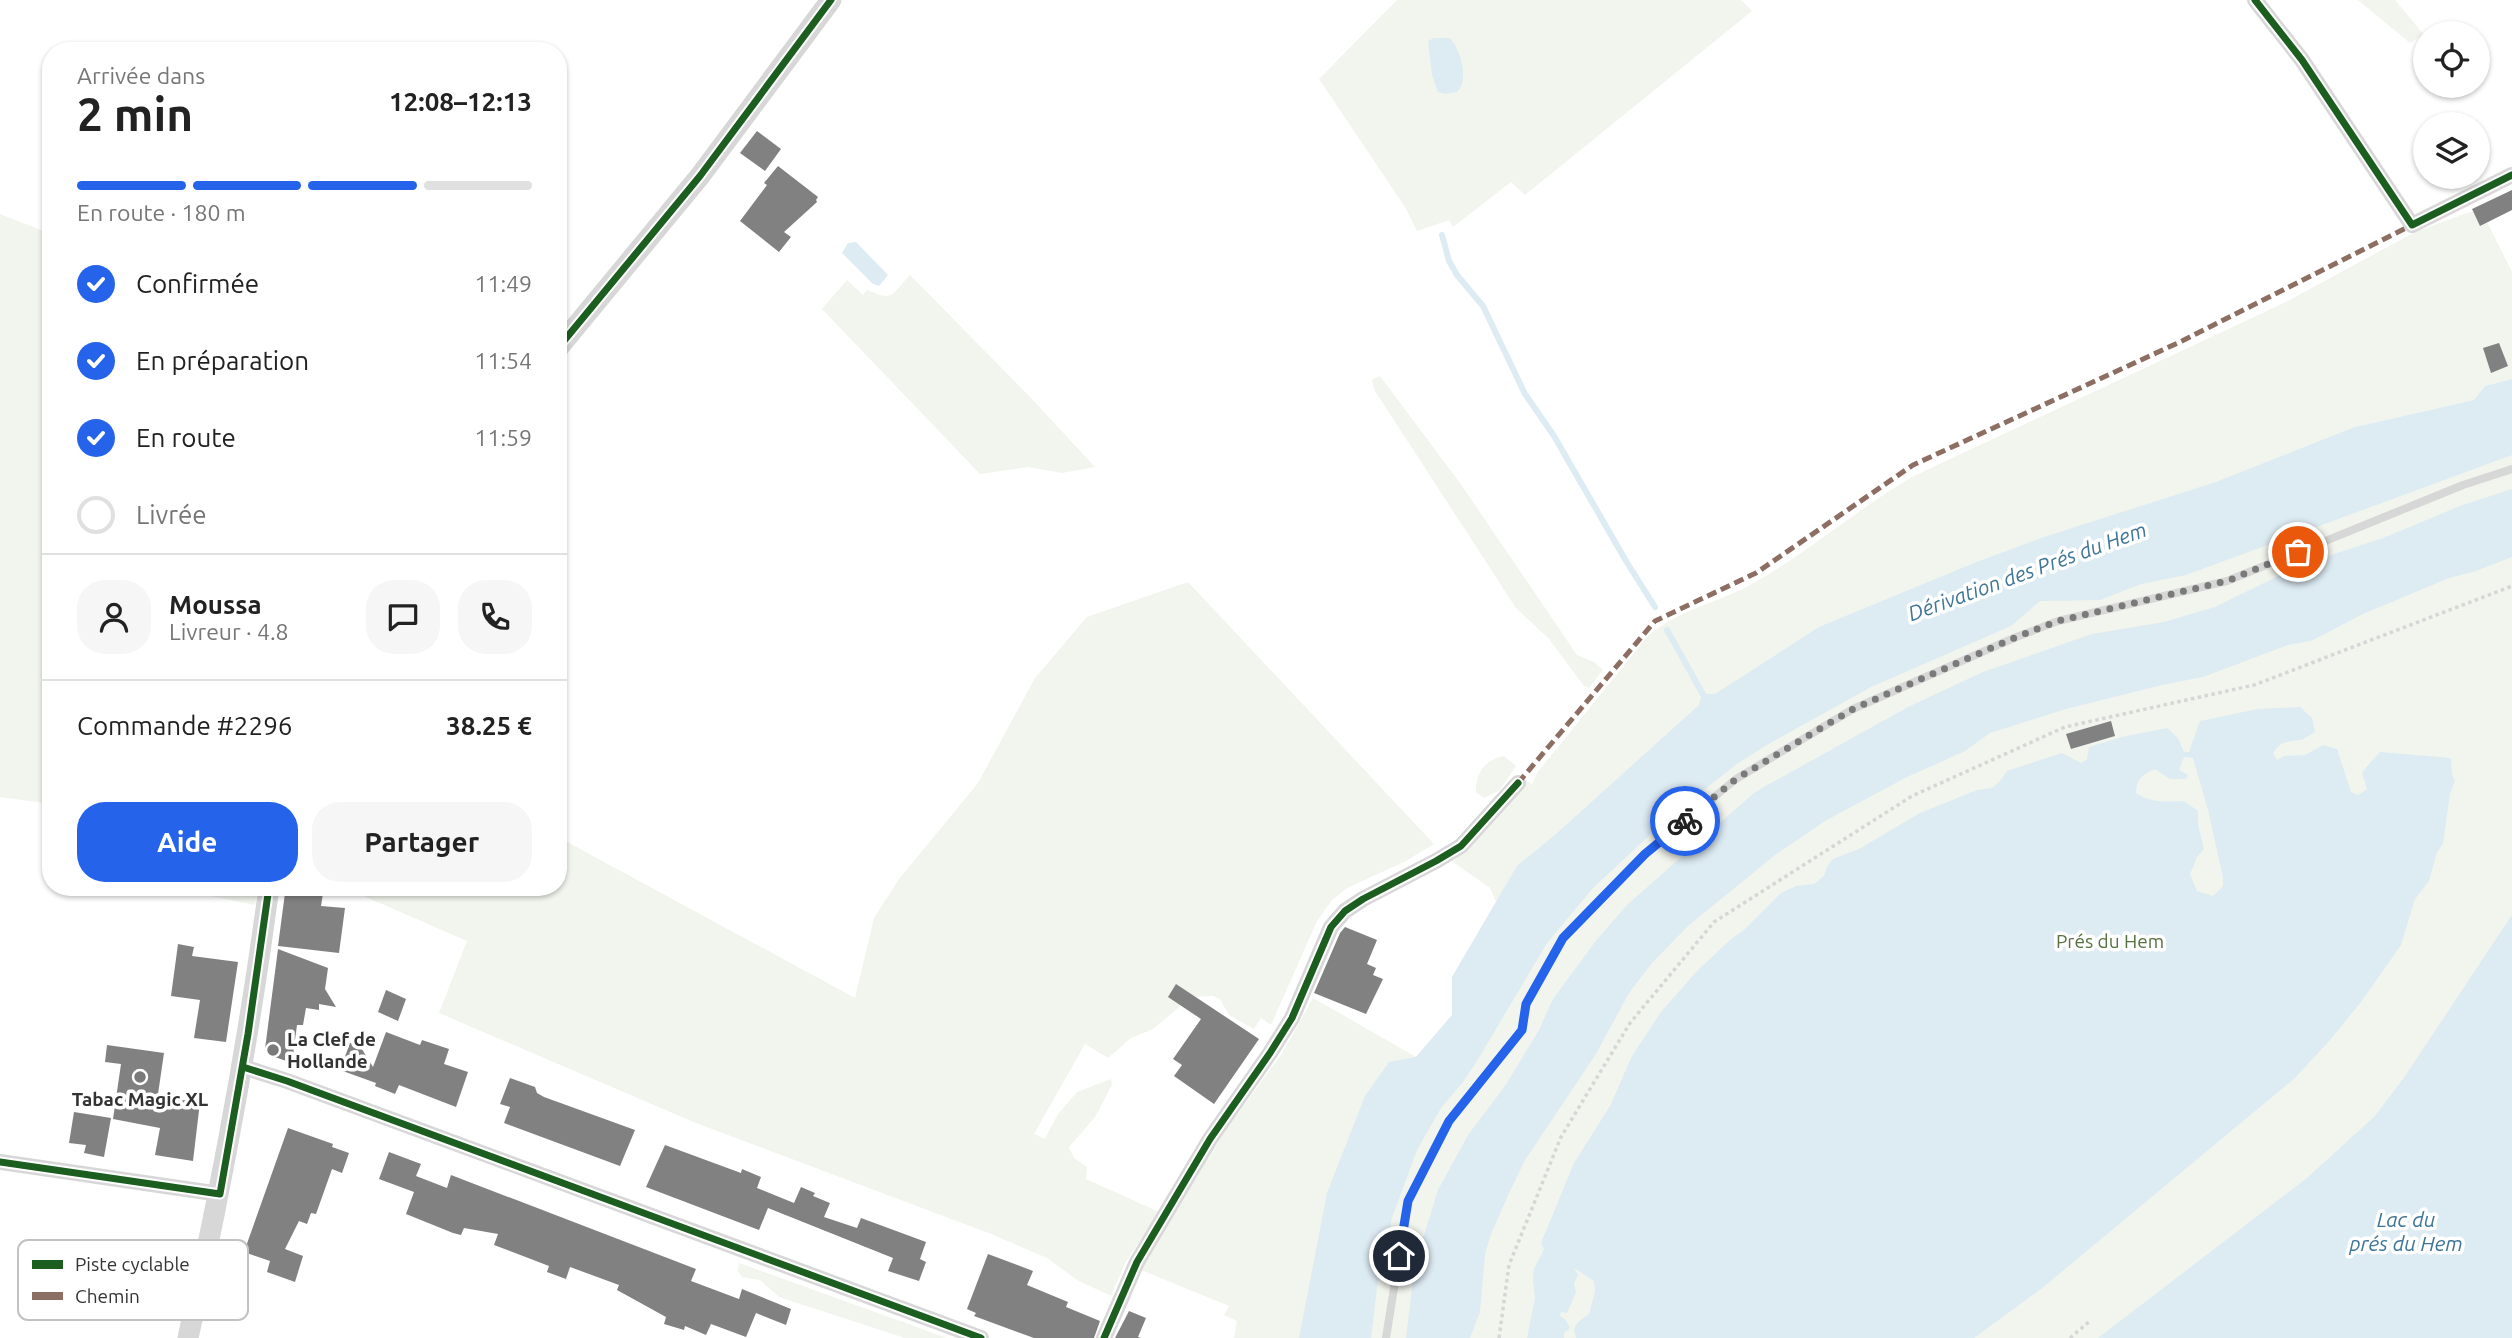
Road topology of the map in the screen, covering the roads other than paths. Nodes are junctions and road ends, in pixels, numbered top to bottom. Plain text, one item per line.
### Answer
1 (831, 0) edge
2 (2255, 0) edge
3 (2512, 175) edge
4 (567, 337) edge
5 (2512, 469) edge
6 (1518, 783) dead end
7 (268, 896) edge
8 (243, 1067) junction
9 (0, 1162) edge
10 (220, 1194) junction
11 (210, 1240) edge
12 (192, 1320) edge
13 (188, 1338) edge
14 (981, 1338) edge
15 (1104, 1338) edge
16 (1386, 1338) edge

1 - 4 street
2 - 3 street
5 - 16 lane
6 - 15 street
7 - 8 street
8 - 10 street
8 - 14 street
9 - 10 street
10 - 11 street
12 - 13 street

